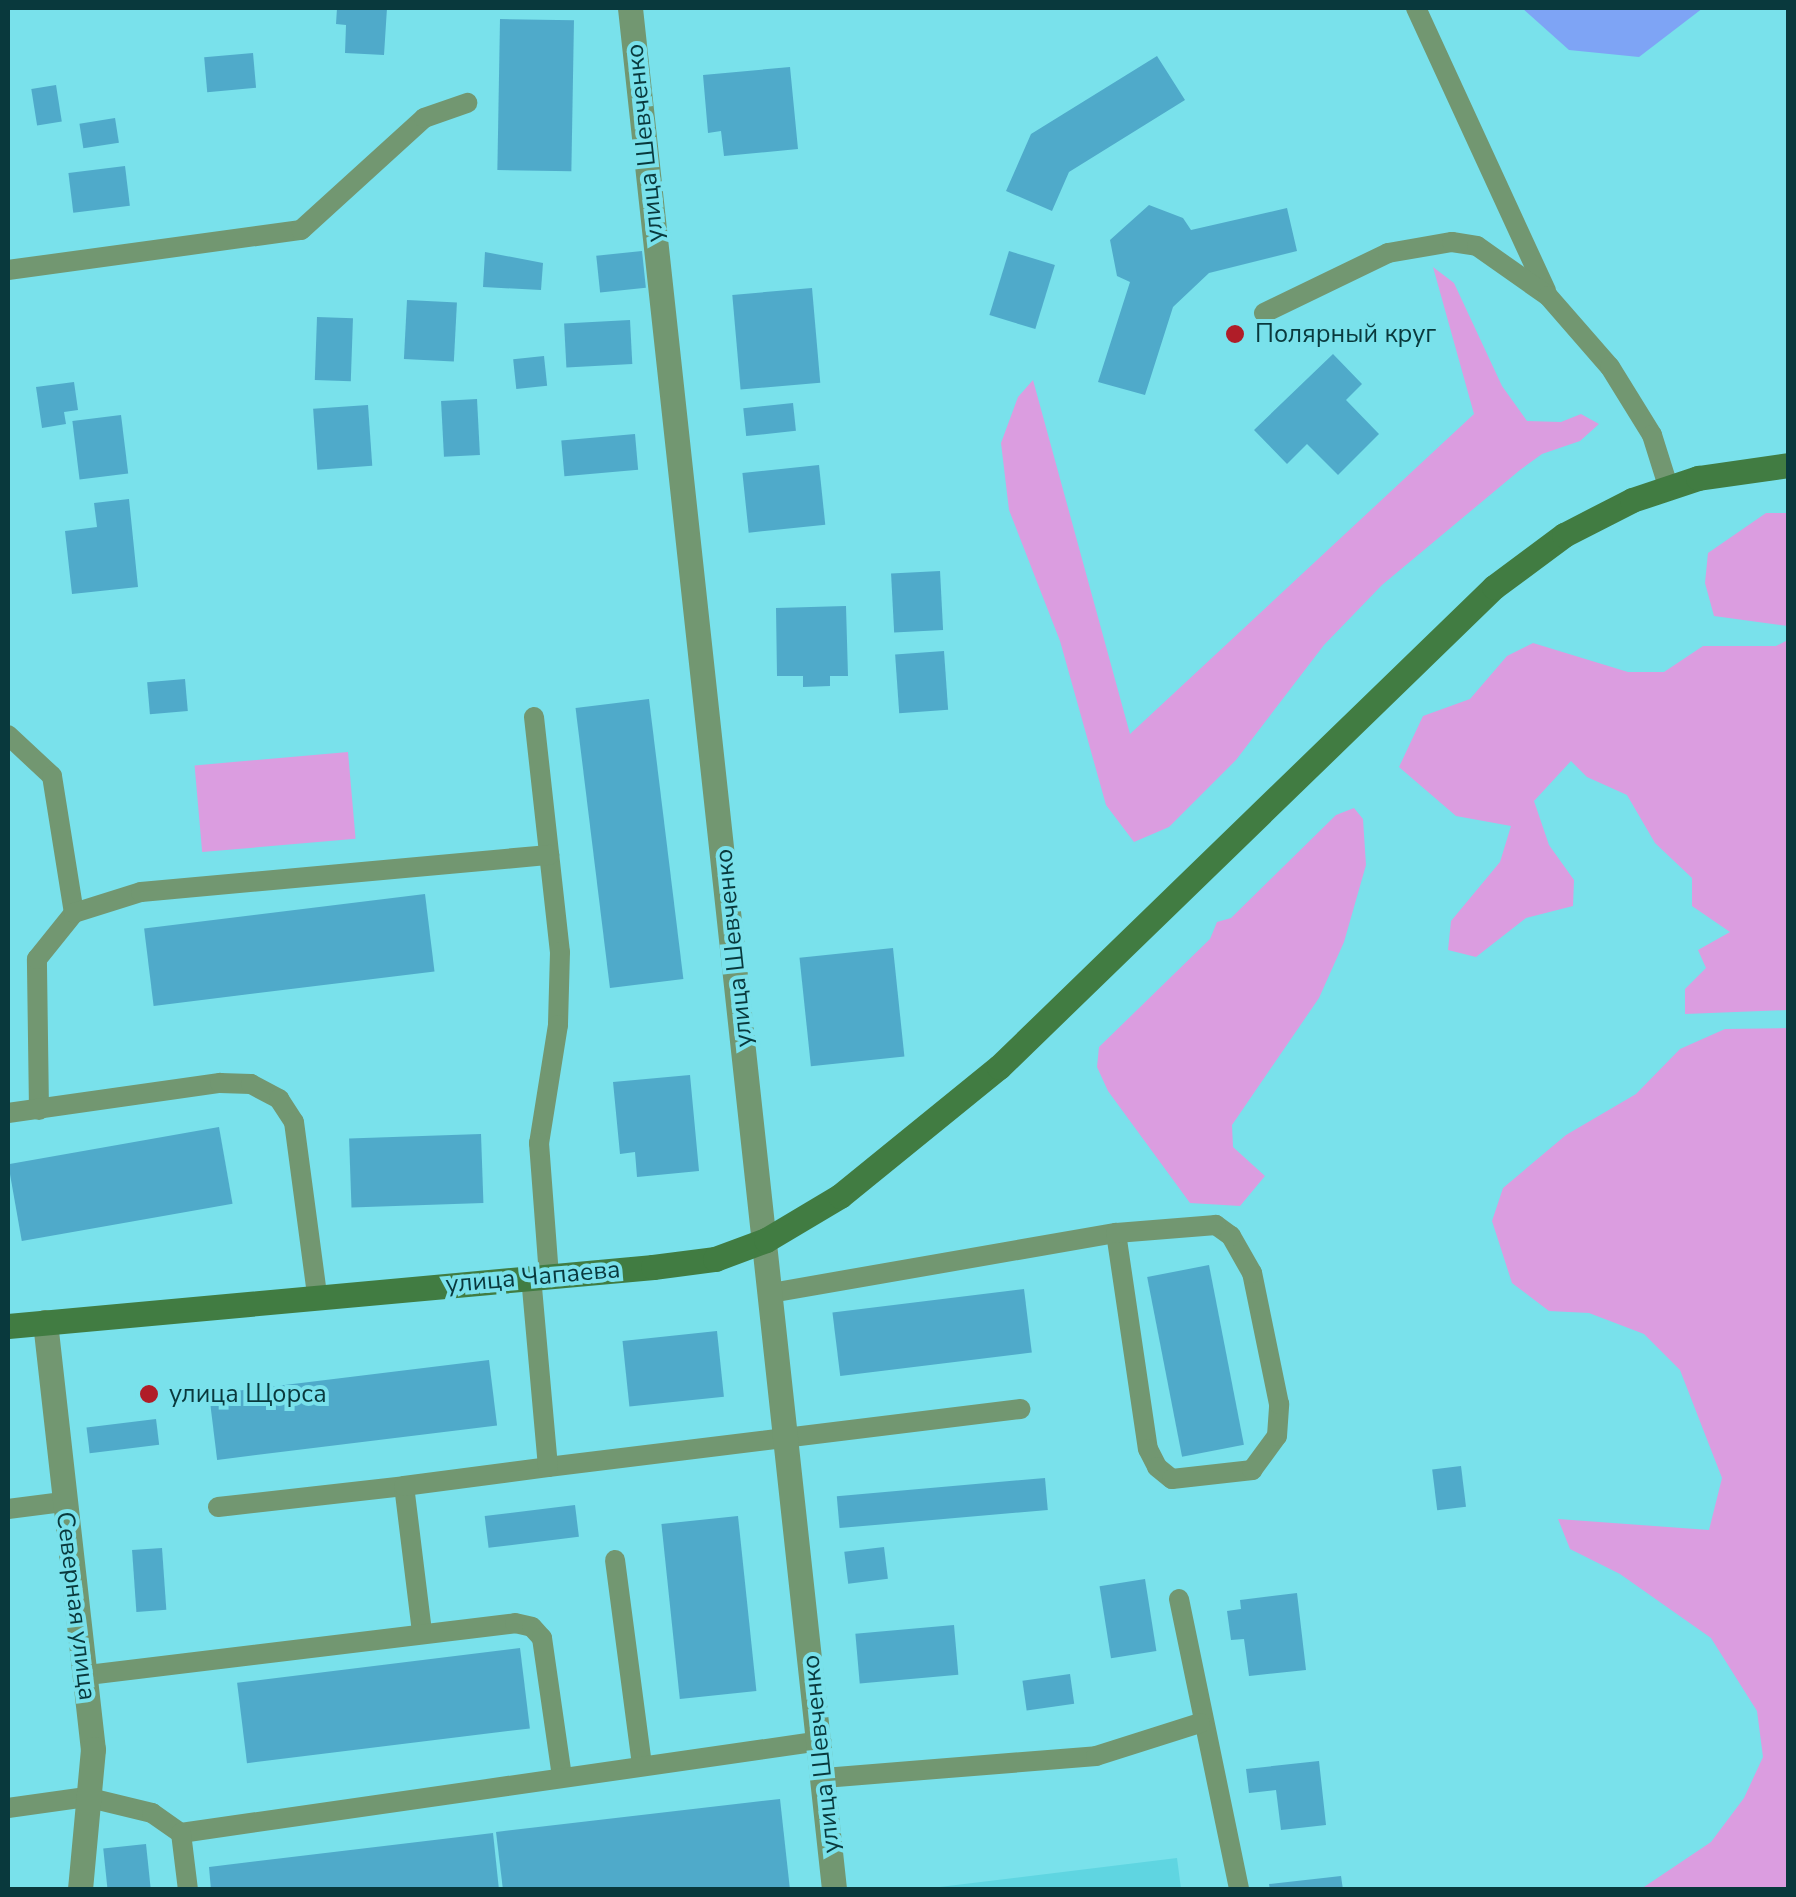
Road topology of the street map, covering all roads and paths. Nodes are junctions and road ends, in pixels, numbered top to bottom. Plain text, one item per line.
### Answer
1 (630, 8) edge
2 (1416, 8) edge
3 (467, 103) dead end
4 (8, 270) edge
5 (1548, 296) junction
6 (1264, 313) dead end
7 (1788, 465) edge
8 (1668, 486) junction
9 (534, 718) dead end
10 (8, 735) edge
11 (549, 855) junction
12 (74, 912) junction
13 (39, 1110) junction
14 (8, 1113) edge
15 (1116, 1232) junction
16 (766, 1240) junction
17 (540, 1276) junction
18 (771, 1294) junction
19 (317, 1295) junction
20 (45, 1322) junction
21 (8, 1326) edge
22 (1020, 1409) dead end
23 (787, 1439) junction
24 (548, 1467) junction
25 (404, 1486) junction
26 (63, 1502) junction
27 (218, 1507) dead end
28 (8, 1509) edge
29 (615, 1560) dead end
30 (1180, 1599) dead end
31 (422, 1632) junction
32 (88, 1675) junction
33 (1200, 1723) junction
34 (821, 1741) junction
35 (642, 1766) junction
36 (562, 1777) junction
37 (824, 1778) junction
38 (86, 1797) junction
39 (8, 1808) edge
40 (181, 1833) junction
41 (80, 1890) edge
42 (188, 1890) edge
43 (834, 1890) edge
44 (1239, 1890) edge

1 - 16 street, улица Шевченко
2 - 5 lane
3 - 4 lane
5 - 6 lane
5 - 8 lane
7 - 8 main road, улица Чапаева
8 - 16 main road, улица Чапаева
9 - 11 lane
10 - 12 lane
11 - 12 lane
11 - 17 lane
12 - 13 lane
13 - 14 lane
13 - 19 lane
15 - 15 lane
15 - 18 lane
16 - 17 main road, улица Чапаева
16 - 18 street, улица Шевченко
17 - 19 main road, улица Чапаева
17 - 24 lane
18 - 23 street, улица Шевченко
19 - 20 main road, улица Чапаева
20 - 21 main road, улица Чапаева
20 - 26 street, Северная улица
22 - 23 lane
23 - 24 lane
23 - 34 street, улица Шевченко
24 - 25 lane
25 - 27 lane
25 - 31 lane
26 - 28 lane
26 - 32 street, Северная улица
29 - 35 lane
30 - 33 lane
31 - 32 lane
31 - 36 lane
32 - 38 street, Северная улица
33 - 37 lane
33 - 44 lane
34 - 35 lane
34 - 37 street, улица Шевченко
35 - 36 lane
36 - 40 lane
37 - 43 street, улица Шевченко
38 - 39 lane
38 - 40 lane
38 - 41 street, Северная улица
40 - 42 lane

